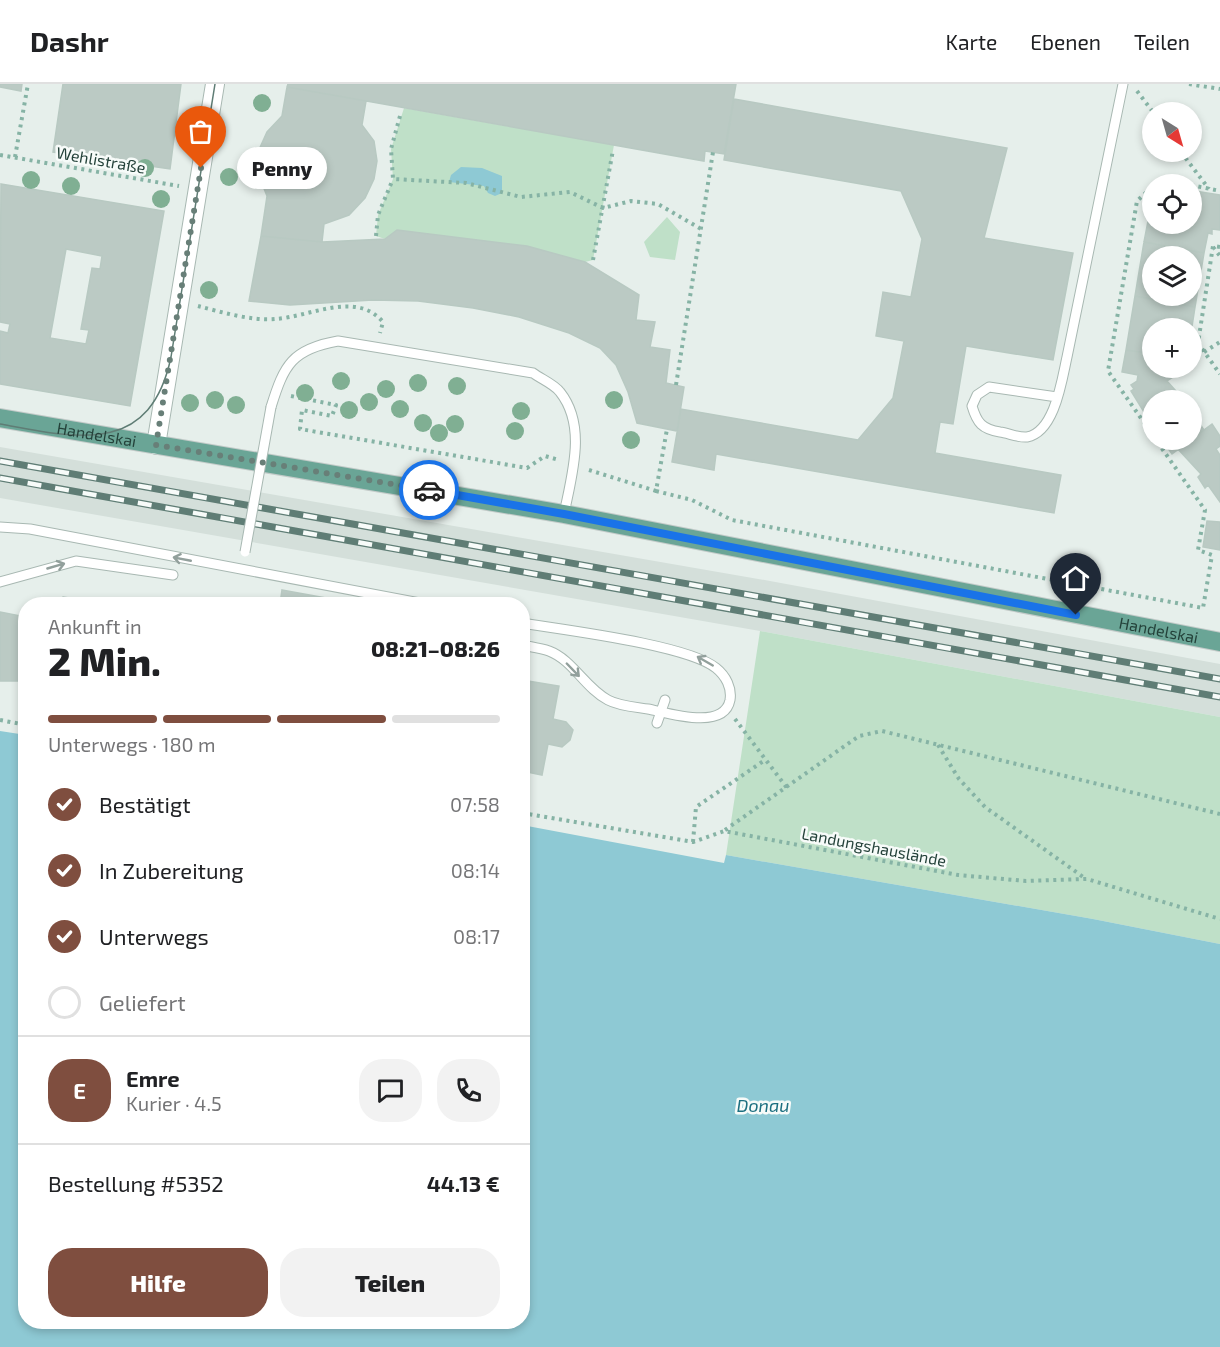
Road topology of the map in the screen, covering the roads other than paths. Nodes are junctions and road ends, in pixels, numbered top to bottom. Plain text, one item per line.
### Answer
1 (215, 84) edge
2 (1123, 84) edge
3 (1057, 397) junction
4 (0, 418) edge
5 (156, 445) junction
6 (564, 514) junction
7 (0, 527) edge
8 (239, 570) junction
9 (173, 575) dead end
10 (0, 582) edge
11 (387, 597) edge
12 (530, 624) edge
13 (1220, 642) edge
14 (530, 647) edge
15 (665, 700) dead end
16 (661, 711) junction
17 (657, 723) dead end

1 - 5 street
2 - 3 lane
3 - 3 lane
4 - 5 main road, Handelskai
5 - 6 main road, Handelskai
6 - 8 lane, bridge
6 - 13 main road, Handelskai
8 -> 7 lane
8 - 11 lane
10 -> 9 lane
16 -> 12 lane
14 -> 16 lane
15 - 16 lane
16 - 17 lane

